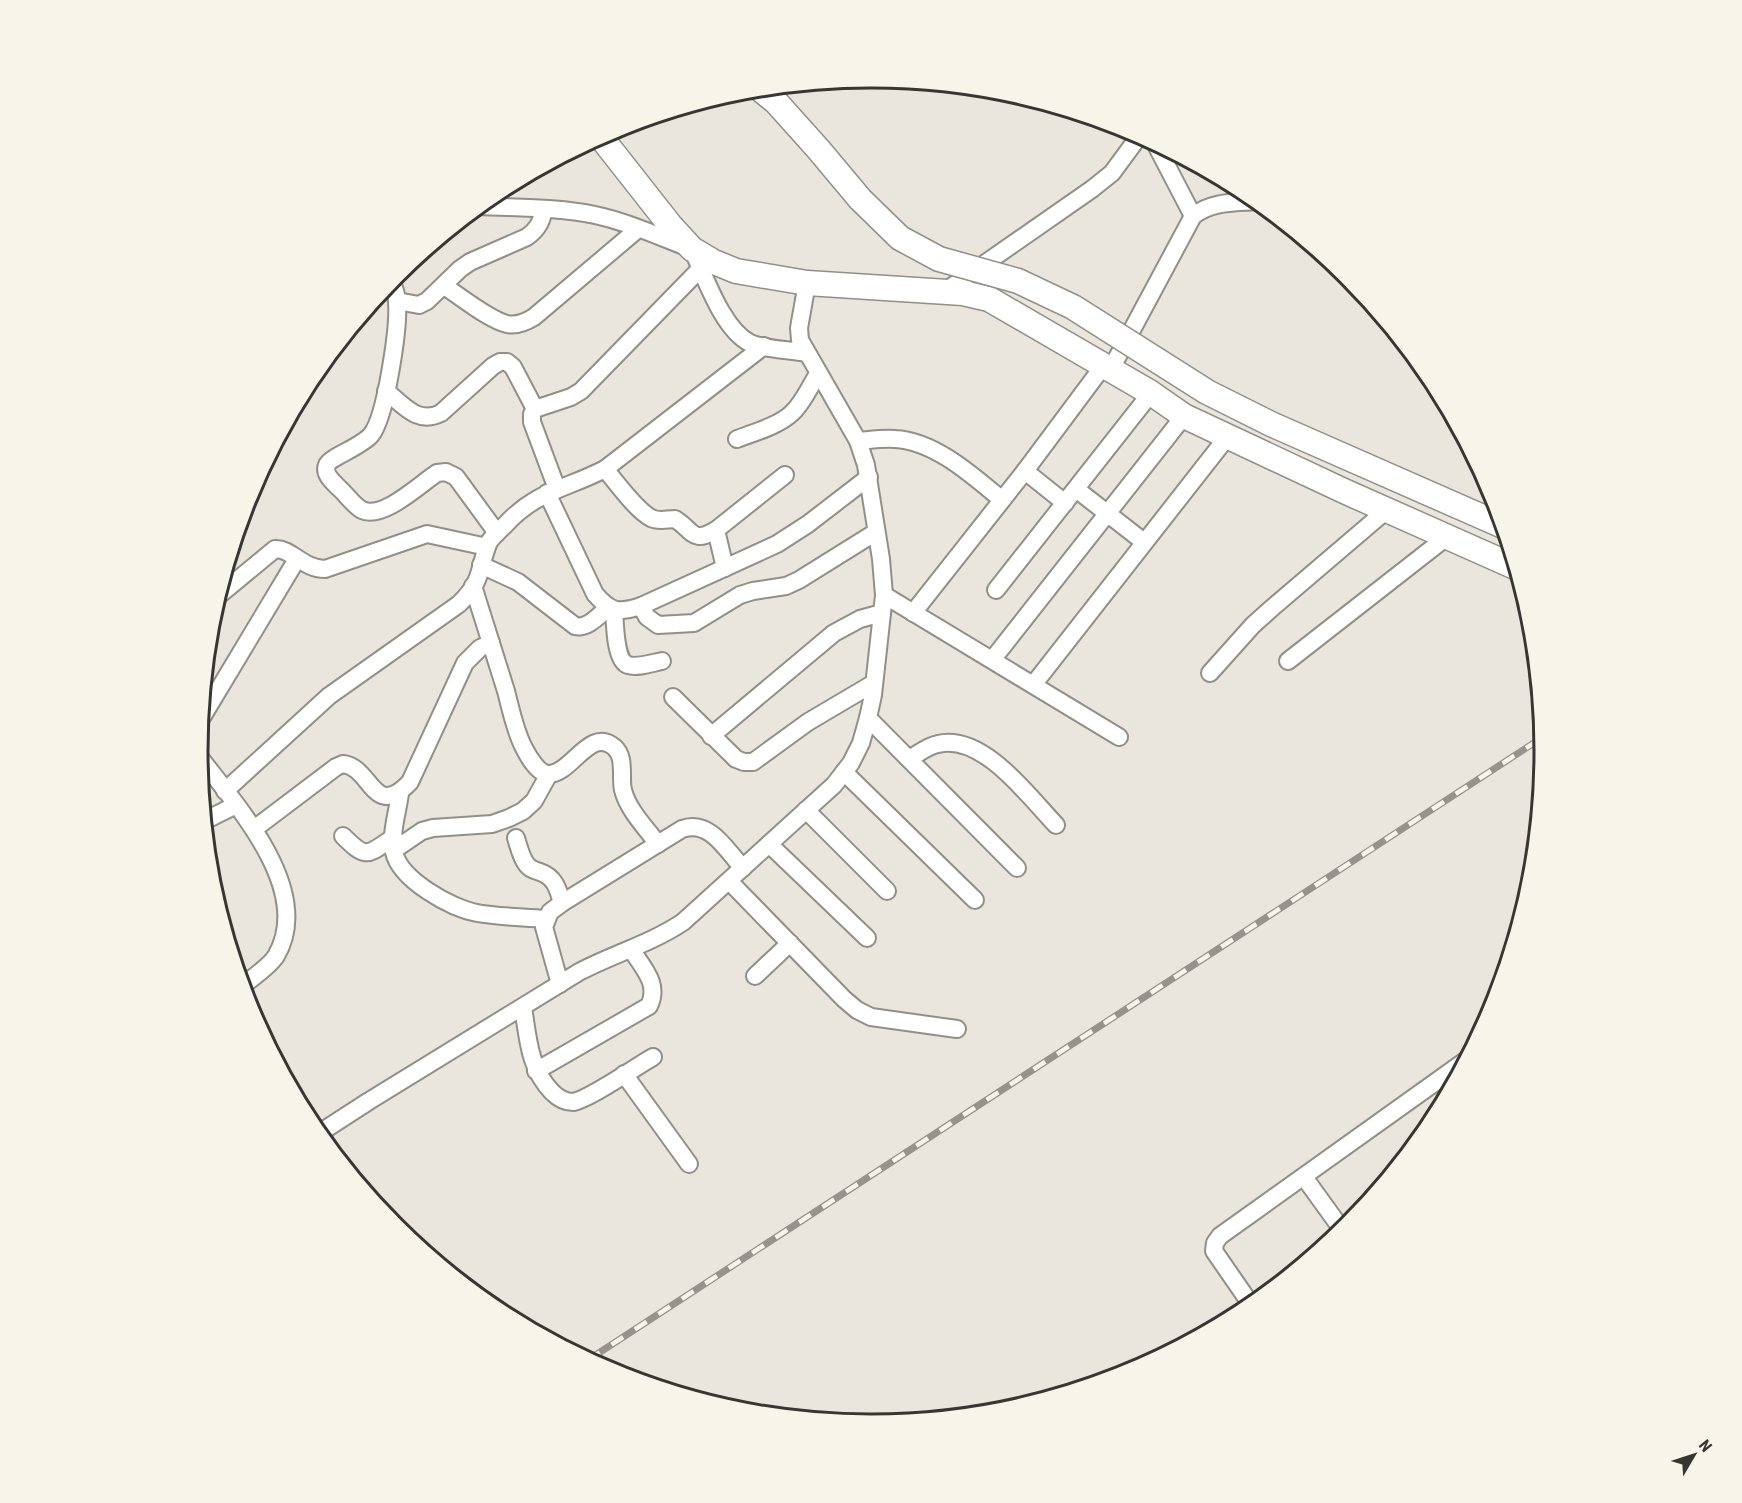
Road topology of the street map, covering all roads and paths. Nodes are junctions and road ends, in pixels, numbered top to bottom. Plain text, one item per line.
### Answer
1 (769, 96) edge
2 (1134, 143) edge
3 (606, 144) edge
4 (1162, 156) edge
5 (1242, 202) edge
6 (493, 207) edge
7 (544, 210) junction
8 (1193, 216) junction
9 (638, 229) junction
10 (697, 259) junction
11 (807, 283) junction
12 (444, 286) junction
13 (394, 291) edge
14 (944, 292) junction
15 (397, 301) junction
16 (764, 346) junction
17 (806, 352) junction
18 (1107, 367) junction
19 (818, 374) junction
20 (386, 391) junction
21 (1151, 393) junction
22 (535, 410) junction
23 (1184, 416) junction
24 (1228, 436) junction
25 (737, 439) dead end
26 (858, 441) junction
27 (605, 469) junction
28 (1025, 471) junction
29 (785, 475) dead end
30 (869, 477) junction
31 (552, 491) junction
32 (1071, 496) junction
33 (1002, 500) junction
34 (1388, 509) junction
35 (1108, 514) junction
36 (1493, 522) edge
37 (716, 530) junction
38 (876, 532) junction
39 (497, 533) junction
40 (1448, 536) junction
41 (1144, 542) junction
42 (487, 547) junction
43 (297, 559) junction
44 (1506, 563) edge
45 (481, 565) junction
46 (725, 568) junction
47 (473, 586) junction
48 (229, 587) edge
49 (996, 590) dead end
50 (884, 595) junction
51 (641, 606) junction
52 (611, 609) junction
53 (882, 613) junction
54 (913, 613) junction
55 (491, 643) junction
56 (992, 660) junction
57 (662, 661) dead end
58 (1288, 661) dead end
59 (1210, 673) dead end
60 (874, 683) junction
61 (1033, 685) junction
62 (673, 697) dead end
63 (209, 705) edge
64 (868, 718) junction
65 (711, 736) junction
66 (1119, 737) dead end
67 (909, 759) junction
68 (208, 769) edge
69 (844, 772) junction
70 (549, 774) junction
71 (225, 791) junction
72 (400, 793) junction
73 (236, 804) junction
74 (806, 810) junction
75 (212, 817) edge
76 (1056, 825) dead end
77 (254, 829) junction
78 (343, 837) dead end
79 (516, 838) dead end
80 (394, 844) junction
81 (658, 844) junction
82 (768, 844) junction
83 (743, 868) junction
84 (1017, 868) dead end
85 (729, 881) junction
86 (887, 891) dead end
87 (975, 900) dead end
88 (562, 903) junction
89 (546, 919) junction
90 (867, 938) dead end
91 (790, 944) junction
92 (631, 950) junction
93 (755, 976) dead end
94 (249, 980) edge
95 (560, 984) junction
96 (523, 1007) junction
97 (957, 1029) dead end
98 (653, 1057) dead end
99 (536, 1071) junction
100 (624, 1074) junction
101 (1449, 1076) edge
102 (326, 1129) edge
103 (689, 1164) dead end
104 (1304, 1177) junction
105 (1337, 1223) edge
106 (1246, 1298) edge

1 - 36 street, bridge
2 - 14 street
3 - 10 street
4 - 8 street
5 - 8 street
6 - 7 street
7 - 9 street
7 - 12 street
8 - 18 street
9 - 10 street
9 - 12 street
10 - 11 street
10 - 16 street
10 - 22 street
11 - 14 street
11 - 17 street
12 - 15 street
13 - 15 street
14 - 18 street
15 - 20 street
16 - 17 street
16 - 27 street
17 - 19 street
18 - 21 street
18 - 28 street
19 - 25 street
19 - 26 street
20 - 22 street
20 - 39 street
21 - 23 street
21 - 32 street
22 - 31 street
23 - 24 street
23 - 35 street
24 - 34 street
24 - 41 street
26 - 30 street
26 - 33 street
27 - 31 street
27 - 37 street
28 - 32 street
28 - 33 street
29 - 37 street
30 - 38 street
30 - 46 street
31 - 39 street
31 - 52 street
32 - 35 street
32 - 49 street
33 - 54 street
34 - 40 street
34 - 59 street
35 - 41 street
35 - 56 street
37 - 46 street
38 - 50 street
38 - 51 street
39 - 42 street
40 - 44 street
40 - 58 street
41 - 61 street
42 - 43 street
42 - 45 street
43 - 48 street
43 - 63 street
45 - 47 street
45 - 52 street
46 - 51 street
47 - 55 street
47 - 71 street
50 - 53 street
50 - 54 street
51 - 52 street
52 - 57 street
53 - 60 street
53 - 65 street
54 - 56 street
55 - 70 street
55 - 72 street
56 - 61 street
60 - 64 street
60 - 65 street
61 - 66 street
62 - 65 street
64 - 67 street
64 - 69 street
67 - 76 street
67 - 84 street
68 - 71 street
69 - 74 street
69 - 87 street
70 - 80 street
70 - 81 street
71 - 73 street
72 - 77 street
72 - 80 street
73 - 75 street
73 - 77 street
74 - 82 street
74 - 86 street
77 - 94 street
78 - 80 street
79 - 88 street
80 - 89 street
81 - 83 street
81 - 88 street
82 - 83 street
82 - 90 street
83 - 85 street
85 - 91 street
85 - 92 street
88 - 89 street
89 - 95 street
91 - 93 street
91 - 97 street
92 - 95 street
92 - 99 street
95 - 96 street
96 - 99 street
96 - 102 street
98 - 100 street
99 - 100 street
100 - 103 street
101 - 104 street
104 - 105 street
104 - 106 street

